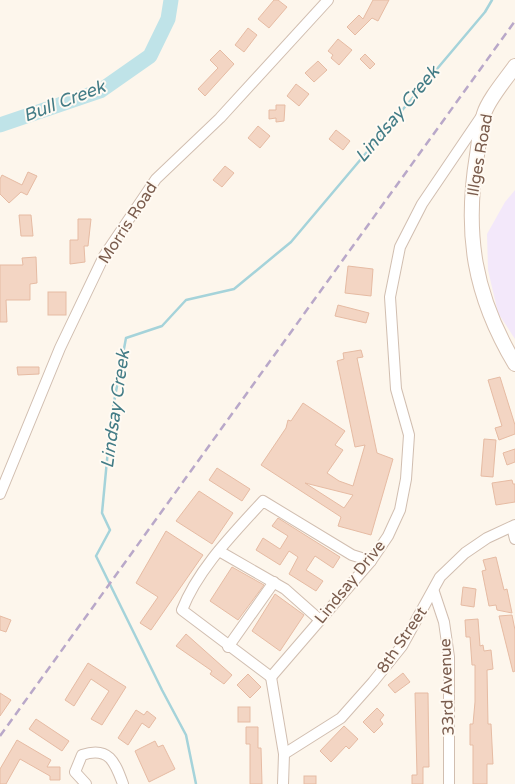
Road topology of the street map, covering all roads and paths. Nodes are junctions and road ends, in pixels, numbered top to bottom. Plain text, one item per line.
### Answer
1 (328, 0) edge
2 (515, 66) edge
3 (484, 112) junction
4 (515, 364) edge
5 (0, 494) edge
6 (513, 526) edge
7 (515, 539) edge
8 (219, 551) junction
9 (372, 561) junction
10 (274, 582) junction
11 (434, 592) junction
12 (320, 620) junction
13 (228, 647) junction
14 (271, 677) junction
15 (284, 754) junction
16 (86, 784) edge
17 (124, 784) edge
18 (283, 784) edge
19 (449, 784) edge

1 - 5 street, Morris Road
2 - 3 street, Illges Road
3 - 4 street, Illges Road
3 - 9 street, Lindsay Drive
6 - 7 street
6 - 11 street, 8th Street
8 - 9 street
8 - 10 street
8 - 13 street
9 - 12 street, Lindsay Drive
10 - 12 street
10 - 13 street
11 - 15 street, 8th Street
11 - 19 street, 33rd Avenue
12 - 14 street, Lindsay Drive
13 - 14 street
14 - 15 street
15 - 18 street
16 - 17 street

